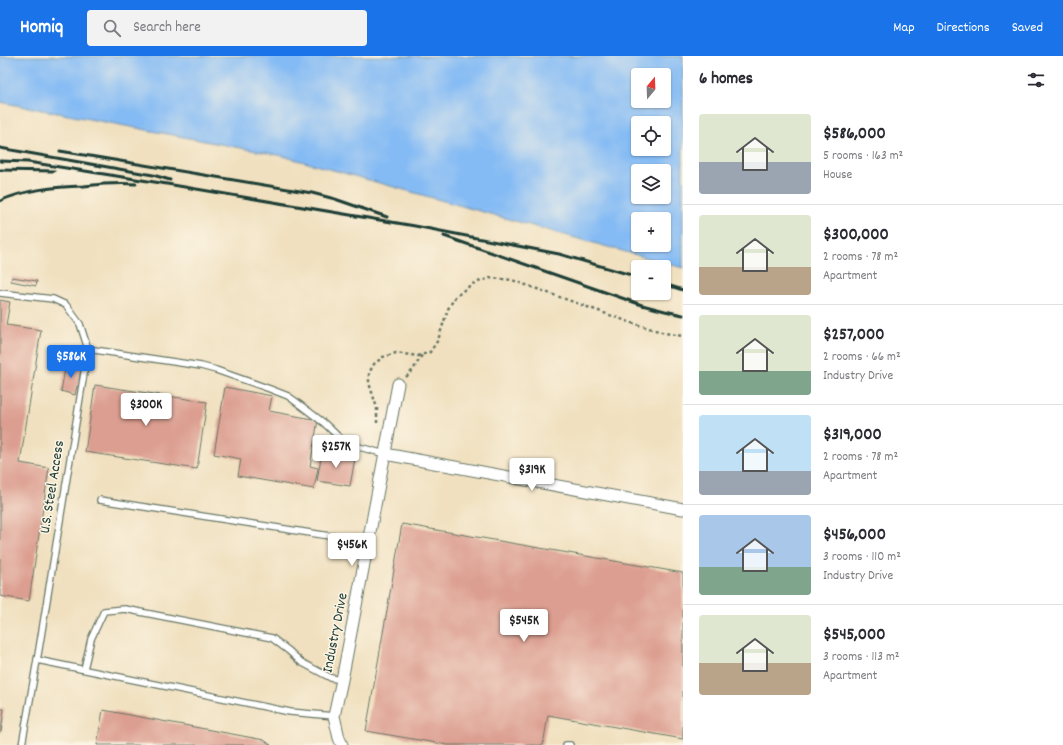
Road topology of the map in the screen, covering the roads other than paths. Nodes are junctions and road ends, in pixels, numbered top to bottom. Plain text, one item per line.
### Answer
1 (0, 292) edge
2 (88, 348) junction
3 (398, 384) road end
4 (385, 454) junction
5 (100, 500) dead end
6 (683, 509) edge
7 (368, 542) junction
8 (37, 660) junction
9 (84, 669) junction
10 (342, 680) junction
11 (334, 716) junction
12 (22, 745) edge
13 (342, 745) edge
14 (566, 745) edge
15 (570, 745) edge

1 - 2 lane, U.S. Steel Access
2 - 4 lane
2 - 8 lane, U.S. Steel Access
3 - 4 street, Industry Drive
4 - 6 street
4 - 7 street, Industry Drive
5 - 7 lane
7 - 10 street, Industry Drive
8 - 9 lane
8 - 12 lane, U.S. Steel Access
9 - 10 lane
9 - 11 lane
10 - 11 street, Industry Drive
11 - 13 street, Industry Drive
14 - 15 lane

